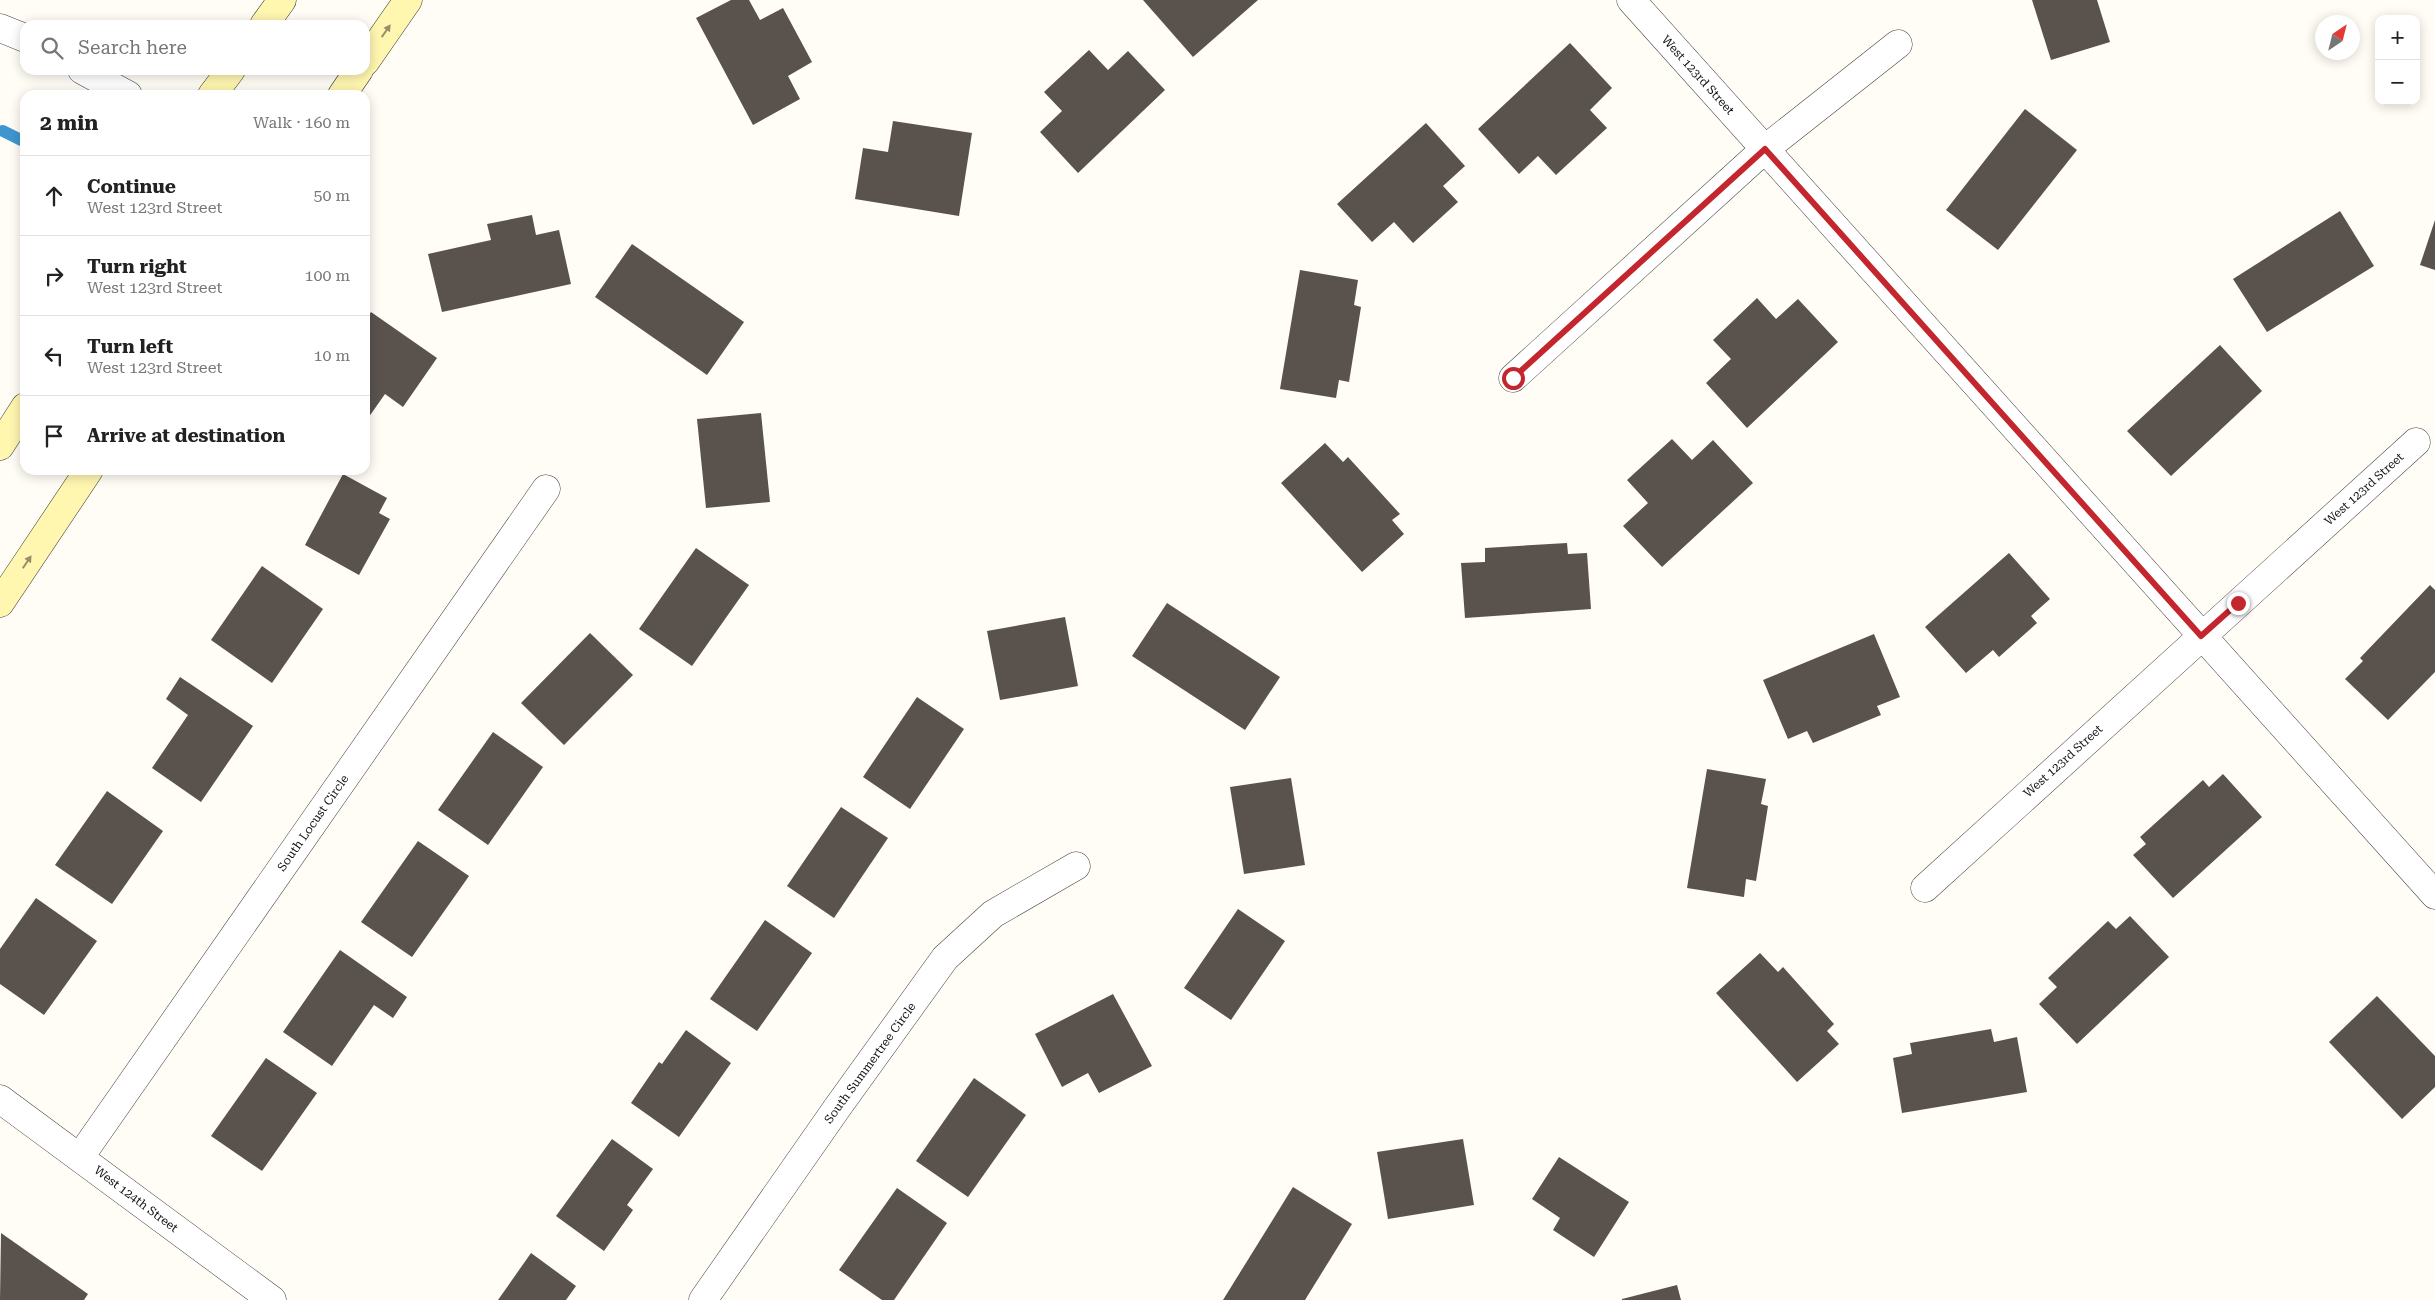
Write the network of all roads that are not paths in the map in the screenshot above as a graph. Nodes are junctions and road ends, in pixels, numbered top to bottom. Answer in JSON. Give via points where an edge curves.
{"nodes":[{"id":1,"x":282,"y":0,"type":"edge"},
{"id":2,"x":408,"y":0,"type":"edge"},
{"id":3,"x":1631,"y":0,"type":"edge"},
{"id":4,"x":268,"y":20,"type":"edge"},
{"id":5,"x":0,"y":28,"type":"edge"},
{"id":6,"x":20,"y":36,"type":"edge"},
{"id":7,"x":1898,"y":44,"type":"dead end"},
{"id":8,"x":370,"y":55,"type":"edge"},
{"id":9,"x":91,"y":75,"type":"edge"},
{"id":10,"x":227,"y":75,"type":"edge"},
{"id":11,"x":356,"y":75,"type":"edge"},
{"id":12,"x":119,"y":90,"type":"edge"},
{"id":13,"x":216,"y":90,"type":"edge"},
{"id":14,"x":346,"y":90,"type":"edge"},
{"id":15,"x":1765,"y":149,"type":"junction"},
{"id":16,"x":1513,"y":378,"type":"dead end"},
{"id":17,"x":20,"y":414,"type":"edge"},
{"id":18,"x":2416,"y":442,"type":"dead end"},
{"id":19,"x":0,"y":446,"type":"edge"},
{"id":20,"x":86,"y":475,"type":"edge"},
{"id":21,"x":546,"y":489,"type":"dead end"},
{"id":22,"x":0,"y":603,"type":"edge"},
{"id":23,"x":2201,"y":636,"type":"junction"},
{"id":24,"x":1076,"y":866,"type":"dead end"},
{"id":25,"x":1925,"y":888,"type":"dead end"},
{"id":26,"x":2435,"y":894,"type":"edge"},
{"id":27,"x":0,"y":1099,"type":"edge"},
{"id":28,"x":80,"y":1157,"type":"junction"},
{"id":29,"x":272,"y":1300,"type":"edge"},
{"id":30,"x":703,"y":1300,"type":"edge"}],
"edges":[{"from":1,"to":4,"type":"main road"},
{"from":8,"to":2,"type":"main road","one_way":true},
{"from":3,"to":15,"type":"street","name":"West 123rd Street"},
{"from":5,"to":6,"type":"street"},
{"from":7,"to":15,"type":"street"},
{"from":9,"to":12,"type":"street"},
{"from":10,"to":13,"type":"main road"},
{"from":11,"to":14,"type":"main road"},
{"from":15,"to":16,"type":"street"},
{"from":15,"to":23,"type":"street","name":"West 123rd Street"},
{"from":17,"to":19,"type":"main road"},
{"from":18,"to":23,"type":"street","name":"West 123rd Street"},
{"from":22,"to":20,"type":"main road","one_way":true},
{"from":21,"to":28,"type":"street","name":"South Locust Circle"},
{"from":23,"to":25,"type":"street","name":"West 123rd Street"},
{"from":23,"to":26,"type":"street","name":"West 123rd Street"},
{"from":24,"to":30,"type":"street","name":"South Summertree Circle","via":[[993,914],[945,958]]},
{"from":27,"to":28,"type":"street","name":"West 124th Street"},
{"from":28,"to":29,"type":"street","name":"West 124th Street"}]}
